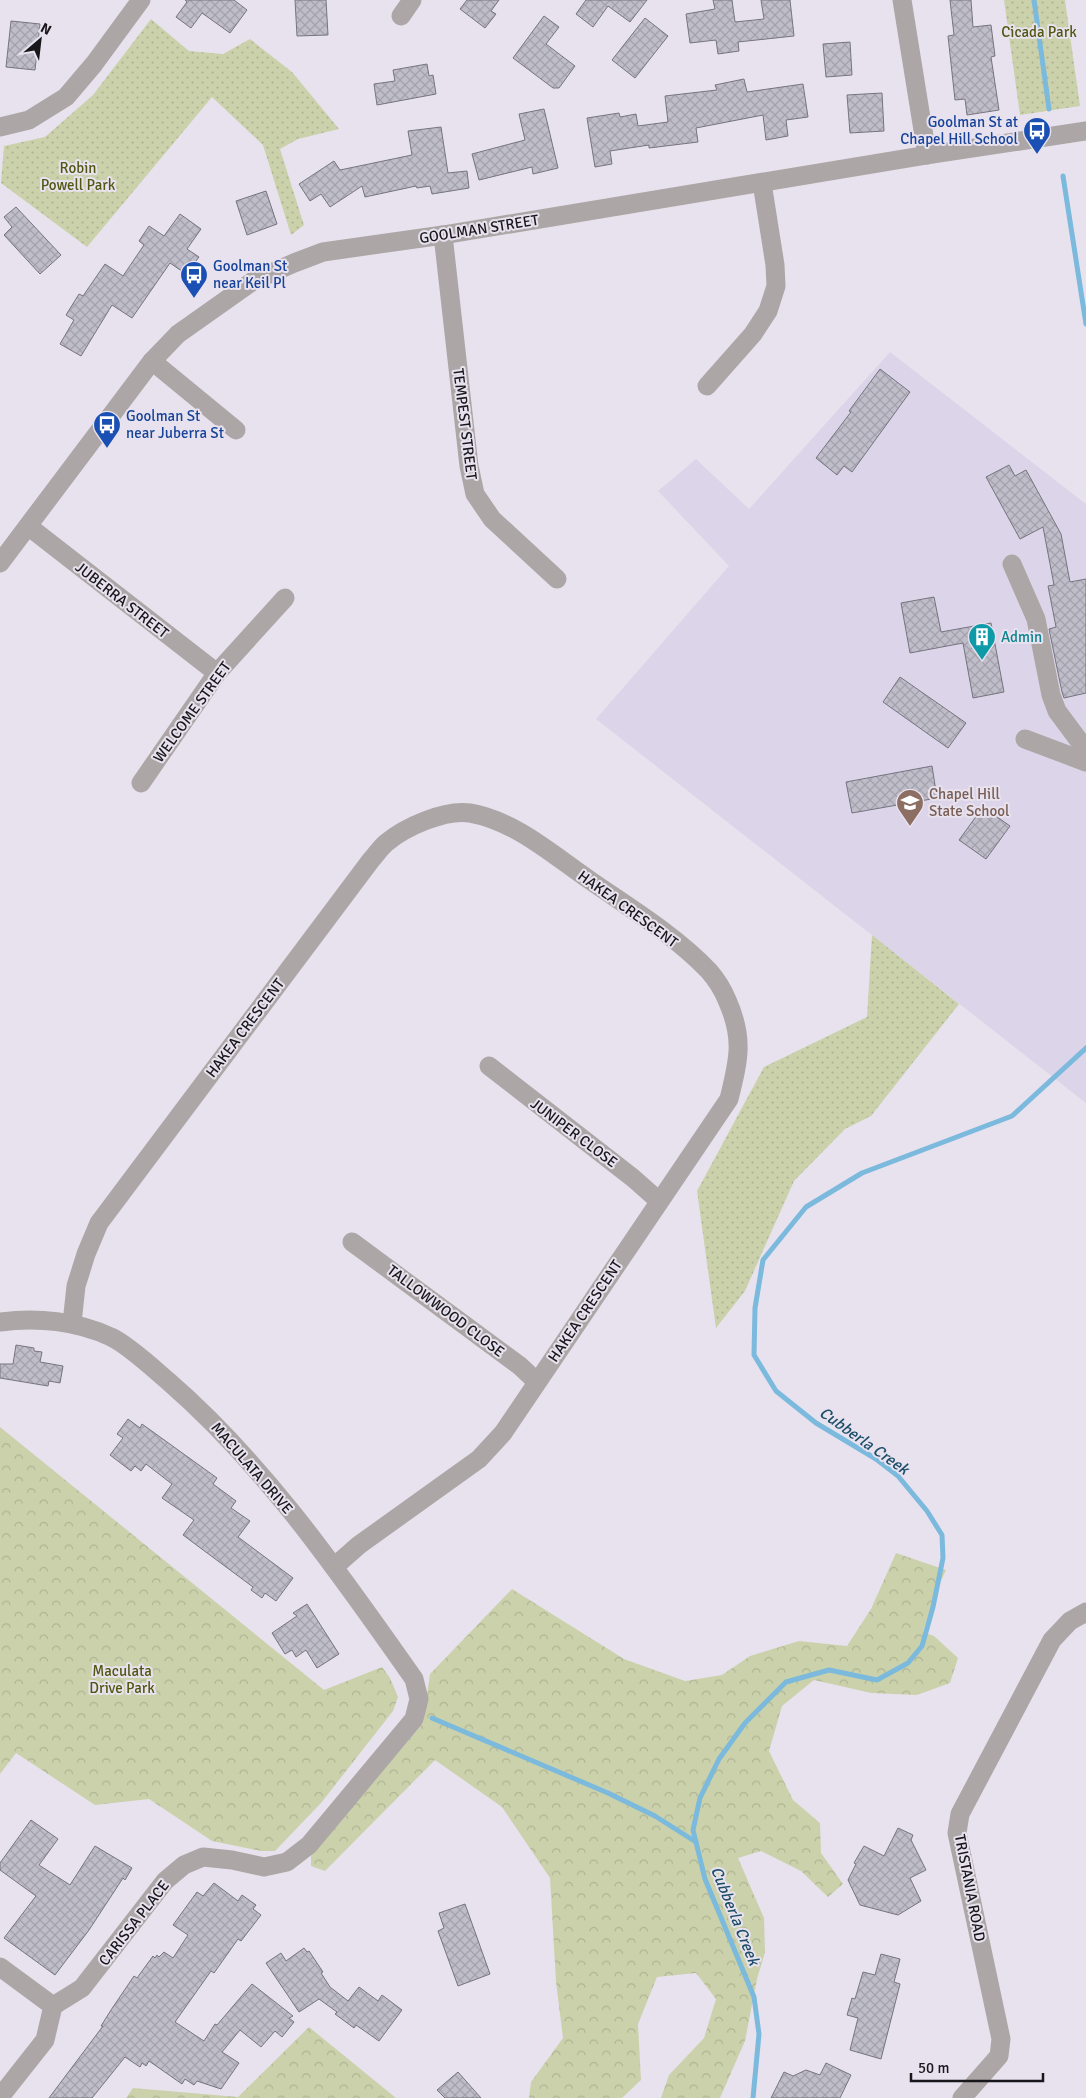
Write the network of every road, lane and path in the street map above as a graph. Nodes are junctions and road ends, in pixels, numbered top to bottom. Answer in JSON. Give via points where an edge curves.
{"nodes":[{"id":1,"x":141,"y":0,"type":"edge"},
{"id":2,"x":412,"y":0,"type":"edge"},
{"id":3,"x":902,"y":0,"type":"edge"},
{"id":4,"x":400,"y":16,"type":"dead end"},
{"id":5,"x":0,"y":127,"type":"edge"},
{"id":6,"x":1086,"y":131,"type":"edge"},
{"id":7,"x":927,"y":155,"type":"junction"},
{"id":8,"x":762,"y":183,"type":"junction"},
{"id":9,"x":443,"y":235,"type":"junction"},
{"id":10,"x":152,"y":361,"type":"junction"},
{"id":11,"x":707,"y":386,"type":"dead end"},
{"id":12,"x":236,"y":430,"type":"dead end"},
{"id":13,"x":28,"y":526,"type":"junction"},
{"id":14,"x":0,"y":563,"type":"edge"},
{"id":15,"x":1012,"y":564,"type":"dead end"},
{"id":16,"x":558,"y":579,"type":"dead end"},
{"id":17,"x":285,"y":598,"type":"dead end"},
{"id":18,"x":217,"y":673,"type":"junction"},
{"id":19,"x":1025,"y":739,"type":"dead end"},
{"id":20,"x":1086,"y":750,"type":"edge"},
{"id":21,"x":1086,"y":762,"type":"edge"},
{"id":22,"x":141,"y":783,"type":"dead end"},
{"id":23,"x":489,"y":1066,"type":"dead end"},
{"id":24,"x":659,"y":1201,"type":"junction"},
{"id":25,"x":352,"y":1242,"type":"dead end"},
{"id":26,"x":0,"y":1322,"type":"edge"},
{"id":27,"x":72,"y":1323,"type":"junction"},
{"id":28,"x":538,"y":1382,"type":"junction"},
{"id":29,"x":334,"y":1567,"type":"junction"},
{"id":30,"x":1086,"y":1612,"type":"edge"},
{"id":31,"x":414,"y":1719,"type":"joint"},
{"id":32,"x":0,"y":1967,"type":"edge"},
{"id":33,"x":53,"y":2006,"type":"junction"},
{"id":34,"x":0,"y":2097,"type":"edge"},
{"id":35,"x":962,"y":2098,"type":"edge"}],
"edges":[{"from":1,"to":5,"type":"street","via":[[66,97],[29,120]]},
{"from":2,"to":4,"type":"street"},
{"from":3,"to":7,"type":"street"},
{"from":6,"to":7,"type":"street","name":"GOOLMAN STREET"},
{"from":7,"to":8,"type":"street","name":"GOOLMAN STREET"},
{"from":8,"to":9,"type":"street","name":"GOOLMAN STREET"},
{"from":8,"to":11,"type":"street","via":[[776,286],[768,311],[753,334]]},
{"from":9,"to":10,"type":"street","name":"GOOLMAN STREET","via":[[323,252],[294,263],[253,281],[202,315]]},
{"from":9,"to":16,"type":"street","name":"TEMPEST STREET","via":[[475,494],[492,519]]},
{"from":10,"to":12,"type":"street"},
{"from":10,"to":13,"type":"street","name":"GOOLMAN STREET"},
{"from":13,"to":14,"type":"street","name":"GOOLMAN STREET"},
{"from":13,"to":18,"type":"street","name":"JUBERRA STREET"},
{"from":15,"to":20,"type":"street","via":[[1036,619],[1057,711]]},
{"from":17,"to":18,"type":"street","name":"WELCOME STREET"},
{"from":18,"to":22,"type":"street","name":"WELCOME STREET"},
{"from":19,"to":21,"type":"street"},
{"from":23,"to":24,"type":"street","name":"JUNIPER CLOSE"},
{"from":24,"to":27,"type":"street","name":"HAKEA CRESCENT","via":[[729,1099],[738,1063],[738,1033],[726,998],[710,972],[689,953],[525,836],[497,821],[468,813],[436,816],[386,843],[371,860],[99,1223],[76,1286]]},
{"from":24,"to":28,"type":"street","name":"HAKEA CRESCENT"},
{"from":25,"to":28,"type":"street","name":"TALLOWWOOD CLOSE"},
{"from":26,"to":27,"type":"street","name":"MACULATA DRIVE"},
{"from":27,"to":29,"type":"street","name":"MACULATA DRIVE","via":[[112,1337],[201,1410]]},
{"from":28,"to":29,"type":"street","name":"HAKEA CRESCENT","via":[[503,1433],[479,1458],[359,1545]]},
{"from":29,"to":31,"type":"street","name":"MACULATA DRIVE","via":[[414,1679],[419,1699]]},
{"from":30,"to":35,"type":"street","name":"TRISTANIA ROAD","via":[[1070,1621],[1052,1640],[960,1814],[957,1833],[1001,2039],[999,2056]]},
{"from":31,"to":33,"type":"street","name":"CARISSA PLACE","via":[[309,1845],[288,1862],[264,1867],[203,1857],[184,1865],[165,1881],[82,1988]]},
{"from":32,"to":33,"type":"street"},
{"from":33,"to":34,"type":"street","via":[[45,2040]]}]}
